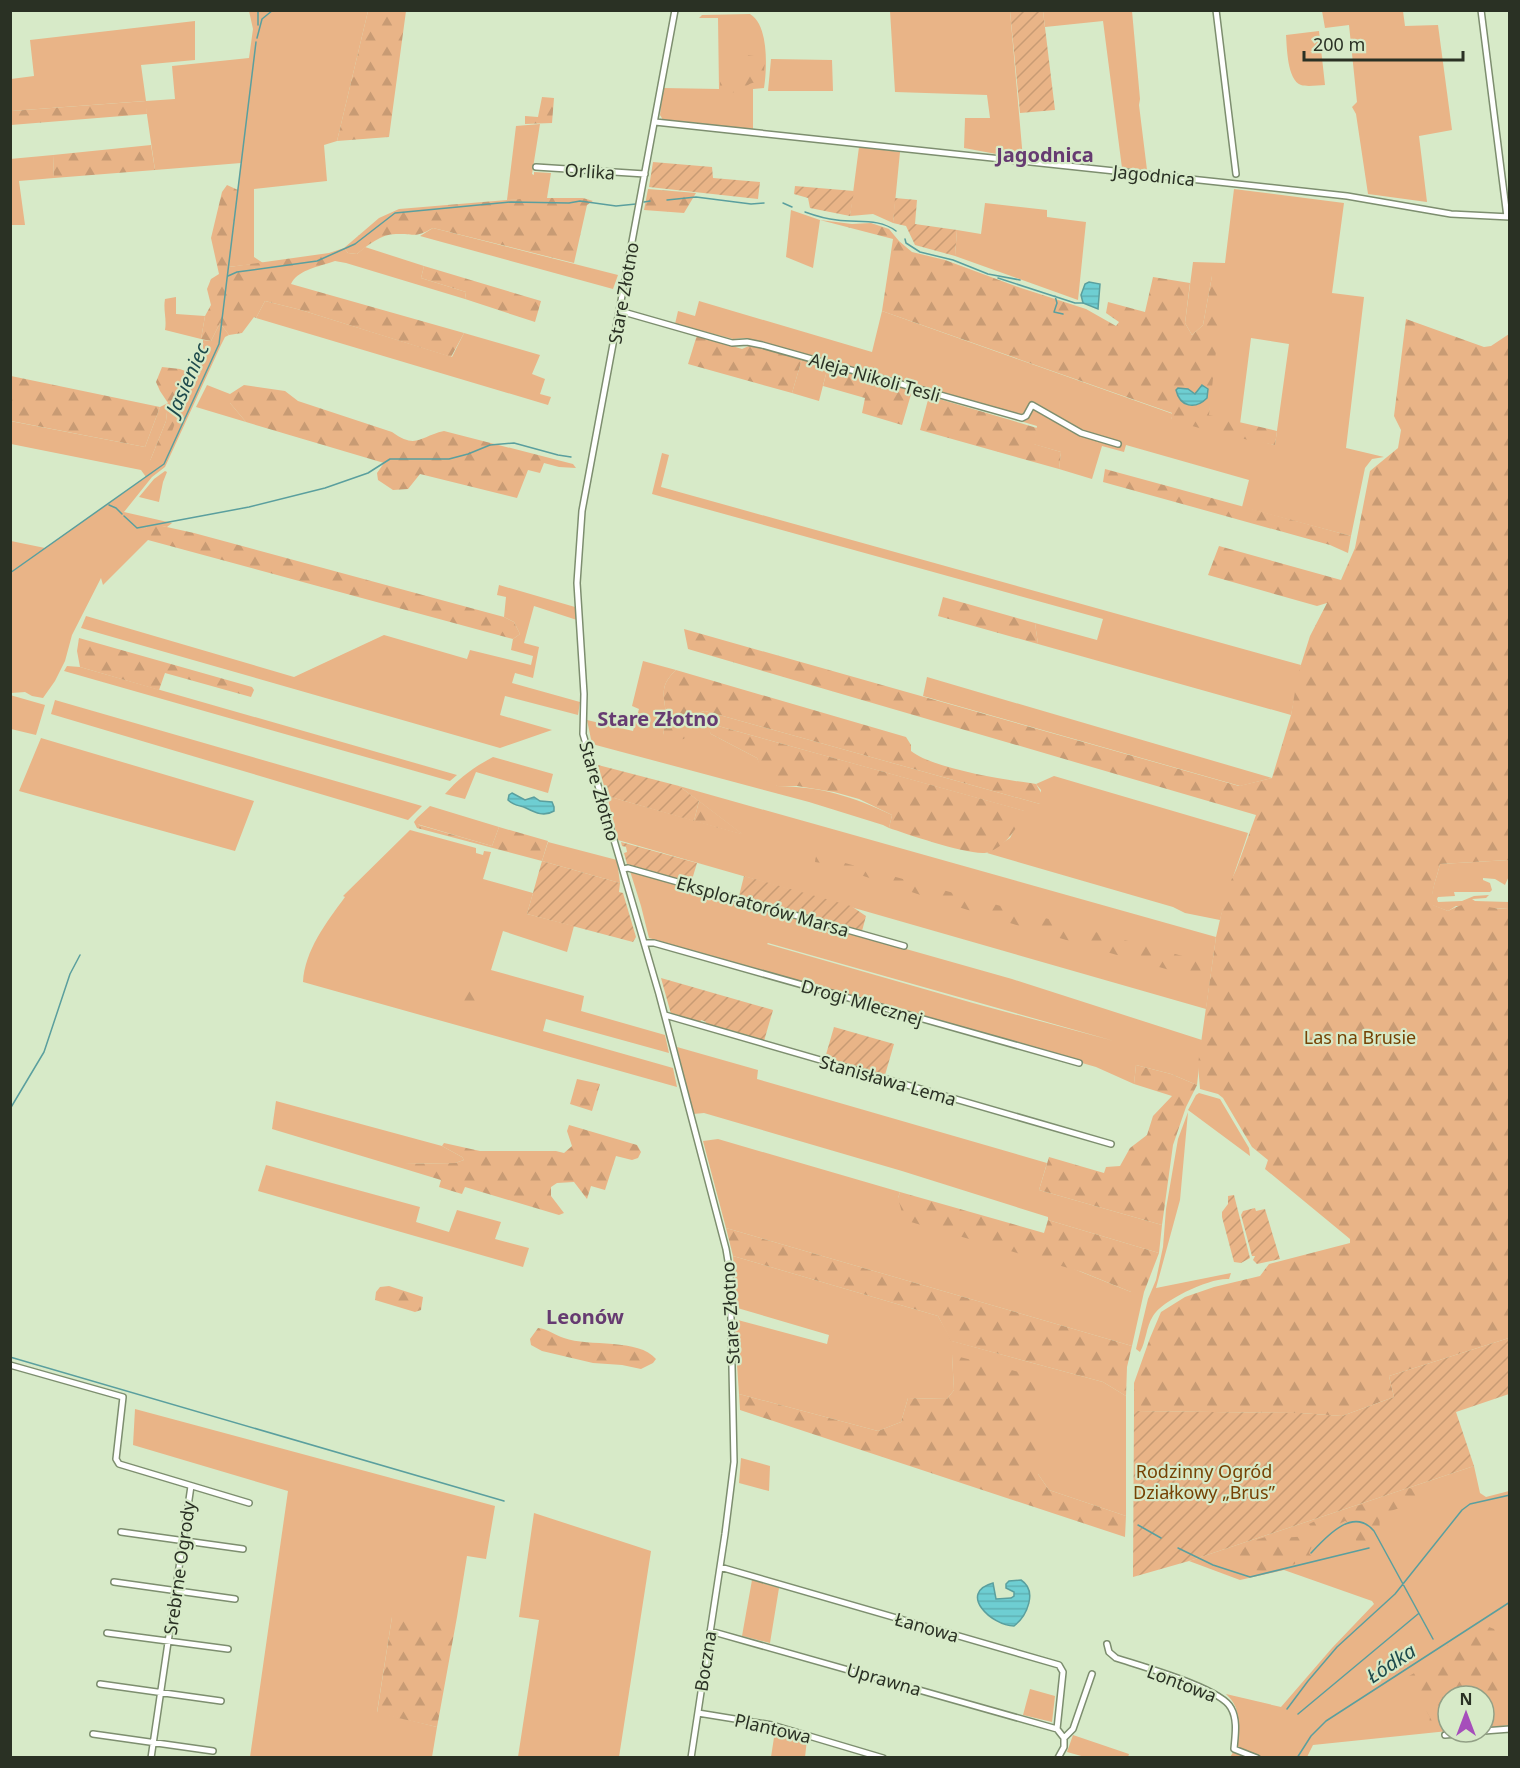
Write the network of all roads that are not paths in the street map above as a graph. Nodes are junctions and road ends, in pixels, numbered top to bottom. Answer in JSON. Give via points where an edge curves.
{"nodes":[{"id":1,"x":675,"y":10,"type":"edge"},
{"id":2,"x":1216,"y":10,"type":"edge"},
{"id":3,"x":1481,"y":10,"type":"edge"},
{"id":4,"x":655,"y":122,"type":"junction"},
{"id":5,"x":536,"y":167,"type":"dead end"},
{"id":6,"x":645,"y":174,"type":"junction"},
{"id":7,"x":1236,"y":174,"type":"dead end"},
{"id":8,"x":1508,"y":217,"type":"edge"},
{"id":9,"x":620,"y":311,"type":"junction"},
{"id":10,"x":1118,"y":444,"type":"dead end"},
{"id":11,"x":623,"y":869,"type":"junction"},
{"id":12,"x":645,"y":943,"type":"junction"},
{"id":13,"x":904,"y":946,"type":"dead end"},
{"id":14,"x":665,"y":1015,"type":"junction"},
{"id":15,"x":1079,"y":1064,"type":"dead end"},
{"id":16,"x":1111,"y":1144,"type":"dead end"},
{"id":17,"x":10,"y":1365,"type":"edge"},
{"id":18,"x":191,"y":1486,"type":"junction"},
{"id":19,"x":249,"y":1503,"type":"dead end"},
{"id":20,"x":121,"y":1532,"type":"dead end"},
{"id":21,"x":183,"y":1540,"type":"junction"},
{"id":22,"x":243,"y":1549,"type":"dead end"},
{"id":23,"x":721,"y":1565,"type":"junction"},
{"id":24,"x":114,"y":1582,"type":"dead end"},
{"id":25,"x":175,"y":1591,"type":"junction"},
{"id":26,"x":235,"y":1599,"type":"dead end"},
{"id":27,"x":710,"y":1630,"type":"junction"},
{"id":28,"x":107,"y":1632,"type":"dead end"},
{"id":29,"x":168,"y":1641,"type":"junction"},
{"id":30,"x":1107,"y":1644,"type":"dead end"},
{"id":31,"x":228,"y":1649,"type":"dead end"},
{"id":32,"x":1092,"y":1674,"type":"dead end"},
{"id":33,"x":100,"y":1684,"type":"dead end"},
{"id":34,"x":160,"y":1692,"type":"junction"},
{"id":35,"x":221,"y":1701,"type":"dead end"},
{"id":36,"x":698,"y":1713,"type":"junction"},
{"id":37,"x":1057,"y":1729,"type":"junction"},
{"id":38,"x":93,"y":1734,"type":"dead end"},
{"id":39,"x":1064,"y":1738,"type":"junction"},
{"id":40,"x":153,"y":1742,"type":"junction"},
{"id":41,"x":213,"y":1751,"type":"dead end"},
{"id":42,"x":869,"y":1756,"type":"edge"},
{"id":43,"x":151,"y":1758,"type":"edge"},
{"id":44,"x":691,"y":1758,"type":"edge"},
{"id":45,"x":883,"y":1758,"type":"edge"},
{"id":46,"x":1058,"y":1758,"type":"edge"},
{"id":47,"x":1257,"y":1758,"type":"edge"}],
"edges":[{"from":1,"to":4,"type":"street","name":"Stare Złotno"},
{"from":2,"to":7,"type":"street"},
{"from":3,"to":8,"type":"street"},
{"from":4,"to":6,"type":"street","name":"Stare Złotno"},
{"from":4,"to":8,"type":"street","name":"Jagodnica","via":[[1237,184],[1451,214]]},
{"from":5,"to":6,"type":"street","name":"Orlika"},
{"from":6,"to":9,"type":"street","name":"Stare Złotno"},
{"from":9,"to":10,"type":"street","name":"Aleja Nikoli Tesli","via":[[732,343],[762,345],[1022,418],[1032,405],[1081,432]]},
{"from":9,"to":11,"type":"street","name":"Stare Złotno","via":[[582,511],[577,583],[583,734]]},
{"from":11,"to":12,"type":"street","name":"Stare Złotno"},
{"from":11,"to":13,"type":"street","name":"Eksploratorów Marsa"},
{"from":12,"to":14,"type":"street","name":"Stare Złotno"},
{"from":12,"to":15,"type":"street","name":"Drogi Mlecznej"},
{"from":14,"to":16,"type":"street","name":"Stanisława Lema"},
{"from":14,"to":23,"type":"street","name":"Stare Złotno","via":[[730,1274],[734,1462]]},
{"from":17,"to":18,"type":"street","name":"Srebrne Ogrody","via":[[123,1397],[117,1463]]},
{"from":18,"to":19,"type":"street"},
{"from":18,"to":21,"type":"street","name":"Srebrne Ogrody"},
{"from":20,"to":21,"type":"street"},
{"from":21,"to":22,"type":"street"},
{"from":21,"to":25,"type":"street","name":"Srebrne Ogrody"},
{"from":23,"to":27,"type":"street","name":"Boczna"},
{"from":23,"to":37,"type":"street","name":"Łanowa","via":[[1059,1665],[1063,1672]]},
{"from":24,"to":25,"type":"street"},
{"from":25,"to":26,"type":"street"},
{"from":25,"to":29,"type":"street","name":"Srebrne Ogrody"},
{"from":27,"to":36,"type":"street","name":"Boczna"},
{"from":27,"to":37,"type":"street","name":"Uprawna"},
{"from":28,"to":29,"type":"street"},
{"from":29,"to":31,"type":"street"},
{"from":29,"to":34,"type":"street","name":"Srebrne Ogrody"},
{"from":30,"to":47,"type":"street","name":"Lontowa","via":[[1116,1658],[1205,1689],[1225,1700],[1235,1719],[1234,1749]]},
{"from":32,"to":39,"type":"street","via":[[1073,1729]]},
{"from":33,"to":34,"type":"street"},
{"from":34,"to":35,"type":"street"},
{"from":34,"to":40,"type":"street","name":"Srebrne Ogrody"},
{"from":36,"to":42,"type":"street","name":"Plantowa","via":[[772,1725]]},
{"from":36,"to":44,"type":"street","name":"Boczna"},
{"from":37,"to":39,"type":"street"},
{"from":38,"to":40,"type":"street"},
{"from":39,"to":46,"type":"street"},
{"from":40,"to":41,"type":"street"},
{"from":40,"to":43,"type":"street","name":"Srebrne Ogrody"},
{"from":42,"to":45,"type":"street","name":"Plantowa"}]}
